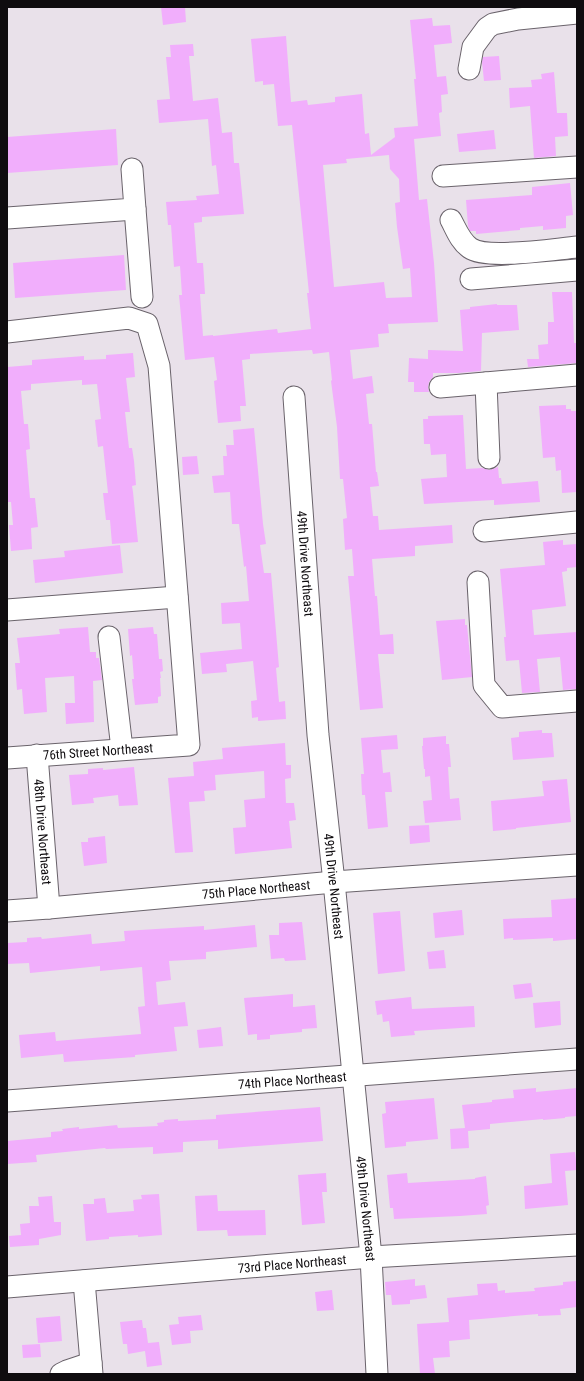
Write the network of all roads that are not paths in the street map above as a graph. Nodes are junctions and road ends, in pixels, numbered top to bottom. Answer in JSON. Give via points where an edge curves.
{"nodes":[{"id":1,"x":577,"y":13,"type":"edge"},
{"id":2,"x":469,"y":69,"type":"dead end"},
{"id":3,"x":577,"y":167,"type":"edge"},
{"id":4,"x":132,"y":169,"type":"dead end"},
{"id":5,"x":443,"y":176,"type":"dead end"},
{"id":6,"x":135,"y":209,"type":"junction"},
{"id":7,"x":7,"y":218,"type":"edge"},
{"id":8,"x":451,"y":220,"type":"dead end"},
{"id":9,"x":577,"y":247,"type":"edge"},
{"id":10,"x":577,"y":270,"type":"edge"},
{"id":11,"x":471,"y":279,"type":"dead end"},
{"id":12,"x":142,"y":297,"type":"dead end"},
{"id":13,"x":7,"y":332,"type":"edge"},
{"id":14,"x":577,"y":375,"type":"edge"},
{"id":15,"x":486,"y":383,"type":"junction"},
{"id":16,"x":440,"y":387,"type":"dead end"},
{"id":17,"x":294,"y":397,"type":"dead end"},
{"id":18,"x":489,"y":458,"type":"dead end"},
{"id":19,"x":577,"y":522,"type":"edge"},
{"id":20,"x":484,"y":531,"type":"dead end"},
{"id":21,"x":478,"y":582,"type":"dead end"},
{"id":22,"x":177,"y":597,"type":"junction"},
{"id":23,"x":7,"y":610,"type":"edge"},
{"id":24,"x":109,"y":637,"type":"dead end"},
{"id":25,"x":577,"y":701,"type":"edge"},
{"id":26,"x":122,"y":749,"type":"junction"},
{"id":27,"x":37,"y":756,"type":"junction"},
{"id":28,"x":7,"y":758,"type":"edge"},
{"id":29,"x":577,"y":865,"type":"edge"},
{"id":30,"x":334,"y":882,"type":"junction"},
{"id":31,"x":49,"y":908,"type":"junction"},
{"id":32,"x":7,"y":911,"type":"edge"},
{"id":33,"x":577,"y":1059,"type":"edge"},
{"id":34,"x":353,"y":1075,"type":"junction"},
{"id":35,"x":7,"y":1100,"type":"edge"},
{"id":36,"x":577,"y":1245,"type":"edge"},
{"id":37,"x":371,"y":1258,"type":"junction"},
{"id":38,"x":84,"y":1281,"type":"junction"},
{"id":39,"x":7,"y":1287,"type":"edge"},
{"id":40,"x":92,"y":1368,"type":"edge"},
{"id":41,"x":61,"y":1374,"type":"edge"},
{"id":42,"x":377,"y":1374,"type":"edge"}],
"edges":[{"from":1,"to":2,"type":"street","via":[[493,24],[473,47]]},
{"from":3,"to":5,"type":"street"},
{"from":4,"to":6,"type":"street"},
{"from":6,"to":7,"type":"street"},
{"from":6,"to":12,"type":"street"},
{"from":8,"to":9,"type":"street","via":[[461,239],[469,248],[479,252],[499,254]]},
{"from":10,"to":11,"type":"street"},
{"from":13,"to":22,"type":"street","via":[[129,318],[147,324],[159,366]]},
{"from":14,"to":15,"type":"street"},
{"from":15,"to":16,"type":"street"},
{"from":15,"to":18,"type":"street"},
{"from":17,"to":30,"type":"street","name":"49th Drive Northeast","via":[[318,735]]},
{"from":19,"to":20,"type":"street"},
{"from":21,"to":25,"type":"street","via":[[484,685],[502,708]]},
{"from":22,"to":23,"type":"street"},
{"from":22,"to":26,"type":"street","name":"76th Street Northeast","via":[[189,745]]},
{"from":24,"to":26,"type":"street"},
{"from":26,"to":27,"type":"street","name":"76th Street Northeast"},
{"from":27,"to":28,"type":"street","name":"76th Street Northeast"},
{"from":27,"to":31,"type":"street","name":"48th Drive Northeast"},
{"from":29,"to":30,"type":"street","name":"75th Place Northeast"},
{"from":30,"to":31,"type":"street","name":"75th Place Northeast"},
{"from":30,"to":34,"type":"street","name":"49th Drive Northeast"},
{"from":31,"to":32,"type":"street","name":"75th Place Northeast"},
{"from":33,"to":34,"type":"street","name":"74th Place Northeast"},
{"from":34,"to":35,"type":"street","name":"74th Place Northeast"},
{"from":34,"to":37,"type":"street","name":"49th Drive Northeast"},
{"from":36,"to":37,"type":"street","name":"73rd Place Northeast"},
{"from":37,"to":38,"type":"street","name":"73rd Place Northeast"},
{"from":37,"to":42,"type":"street","name":"49th Drive Northeast"},
{"from":38,"to":39,"type":"street","name":"73rd Place Northeast"},
{"from":38,"to":40,"type":"street"},
{"from":40,"to":41,"type":"street"}]}
